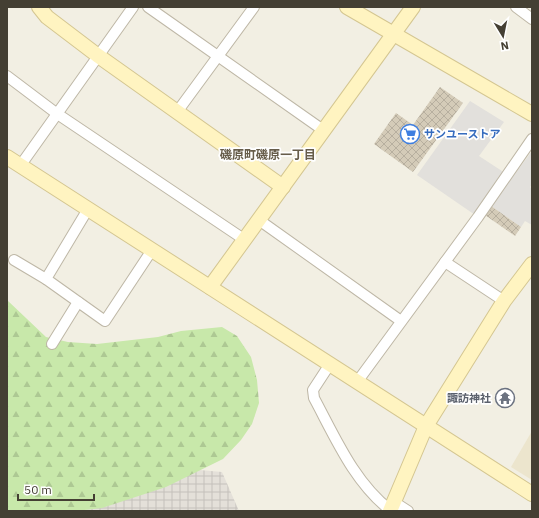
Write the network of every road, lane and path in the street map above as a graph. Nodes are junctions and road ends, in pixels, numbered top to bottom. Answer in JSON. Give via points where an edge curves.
{"nodes":[{"id":1,"x":39,"y":7,"type":"edge"},
{"id":2,"x":133,"y":7,"type":"edge"},
{"id":3,"x":148,"y":7,"type":"edge"},
{"id":4,"x":254,"y":7,"type":"edge"},
{"id":5,"x":346,"y":7,"type":"edge"},
{"id":6,"x":413,"y":7,"type":"edge"},
{"id":7,"x":516,"y":7,"type":"edge"},
{"id":8,"x":532,"y":19,"type":"edge"},
{"id":9,"x":395,"y":34,"type":"junction"},
{"id":10,"x":97,"y":55,"type":"junction"},
{"id":11,"x":217,"y":57,"type":"junction"},
{"id":12,"x":7,"y":76,"type":"edge"},
{"id":13,"x":177,"y":112,"type":"junction"},
{"id":14,"x":56,"y":113,"type":"junction"},
{"id":15,"x":532,"y":114,"type":"edge"},
{"id":16,"x":323,"y":130,"type":"junction"},
{"id":17,"x":532,"y":139,"type":"edge"},
{"id":18,"x":7,"y":157,"type":"edge"},
{"id":19,"x":20,"y":166,"type":"junction"},
{"id":20,"x":283,"y":187,"type":"junction"},
{"id":21,"x":88,"y":209,"type":"junction"},
{"id":22,"x":259,"y":220,"type":"junction"},
{"id":23,"x":245,"y":240,"type":"junction"},
{"id":24,"x":152,"y":250,"type":"junction"},
{"id":25,"x":14,"y":260,"type":"dead end"},
{"id":26,"x":445,"y":262,"type":"junction"},
{"id":27,"x":532,"y":264,"type":"edge"},
{"id":28,"x":46,"y":279,"type":"junction"},
{"id":29,"x":210,"y":287,"type":"junction"},
{"id":30,"x":504,"y":301,"type":"junction"},
{"id":31,"x":78,"y":302,"type":"junction"},
{"id":32,"x":401,"y":321,"type":"junction"},
{"id":33,"x":52,"y":344,"type":"dead end"},
{"id":34,"x":330,"y":364,"type":"junction"},
{"id":35,"x":356,"y":382,"type":"junction"},
{"id":36,"x":426,"y":426,"type":"junction"},
{"id":37,"x":532,"y":494,"type":"edge"},
{"id":38,"x":391,"y":508,"type":"edge"},
{"id":39,"x":408,"y":511,"type":"edge"}],
"edges":[{"from":1,"to":10,"type":"street","via":[[47,18]]},
{"from":2,"to":10,"type":"street"},
{"from":3,"to":11,"type":"street"},
{"from":4,"to":11,"type":"street"},
{"from":5,"to":9,"type":"street"},
{"from":6,"to":9,"type":"street"},
{"from":7,"to":8,"type":"street"},
{"from":9,"to":15,"type":"street"},
{"from":9,"to":16,"type":"street"},
{"from":10,"to":13,"type":"street"},
{"from":10,"to":14,"type":"street"},
{"from":11,"to":13,"type":"street"},
{"from":11,"to":16,"type":"street"},
{"from":12,"to":14,"type":"street"},
{"from":13,"to":20,"type":"street"},
{"from":14,"to":19,"type":"street"},
{"from":14,"to":23,"type":"street"},
{"from":16,"to":20,"type":"street"},
{"from":17,"to":26,"type":"street"},
{"from":18,"to":19,"type":"street"},
{"from":19,"to":21,"type":"street"},
{"from":20,"to":22,"type":"street"},
{"from":21,"to":24,"type":"street"},
{"from":21,"to":28,"type":"street"},
{"from":22,"to":23,"type":"street"},
{"from":22,"to":32,"type":"street"},
{"from":23,"to":29,"type":"street"},
{"from":24,"to":29,"type":"street"},
{"from":24,"to":31,"type":"street","via":[[105,322]]},
{"from":25,"to":28,"type":"street"},
{"from":26,"to":30,"type":"street"},
{"from":26,"to":32,"type":"street"},
{"from":27,"to":30,"type":"street"},
{"from":28,"to":31,"type":"street"},
{"from":29,"to":34,"type":"street"},
{"from":30,"to":36,"type":"street"},
{"from":31,"to":33,"type":"street"},
{"from":32,"to":35,"type":"street"},
{"from":34,"to":35,"type":"street"},
{"from":34,"to":38,"type":"street","via":[[313,390],[314,398],[350,466],[380,502]]},
{"from":35,"to":36,"type":"street"},
{"from":36,"to":37,"type":"street"},
{"from":36,"to":38,"type":"street"},
{"from":38,"to":39,"type":"street"}]}
